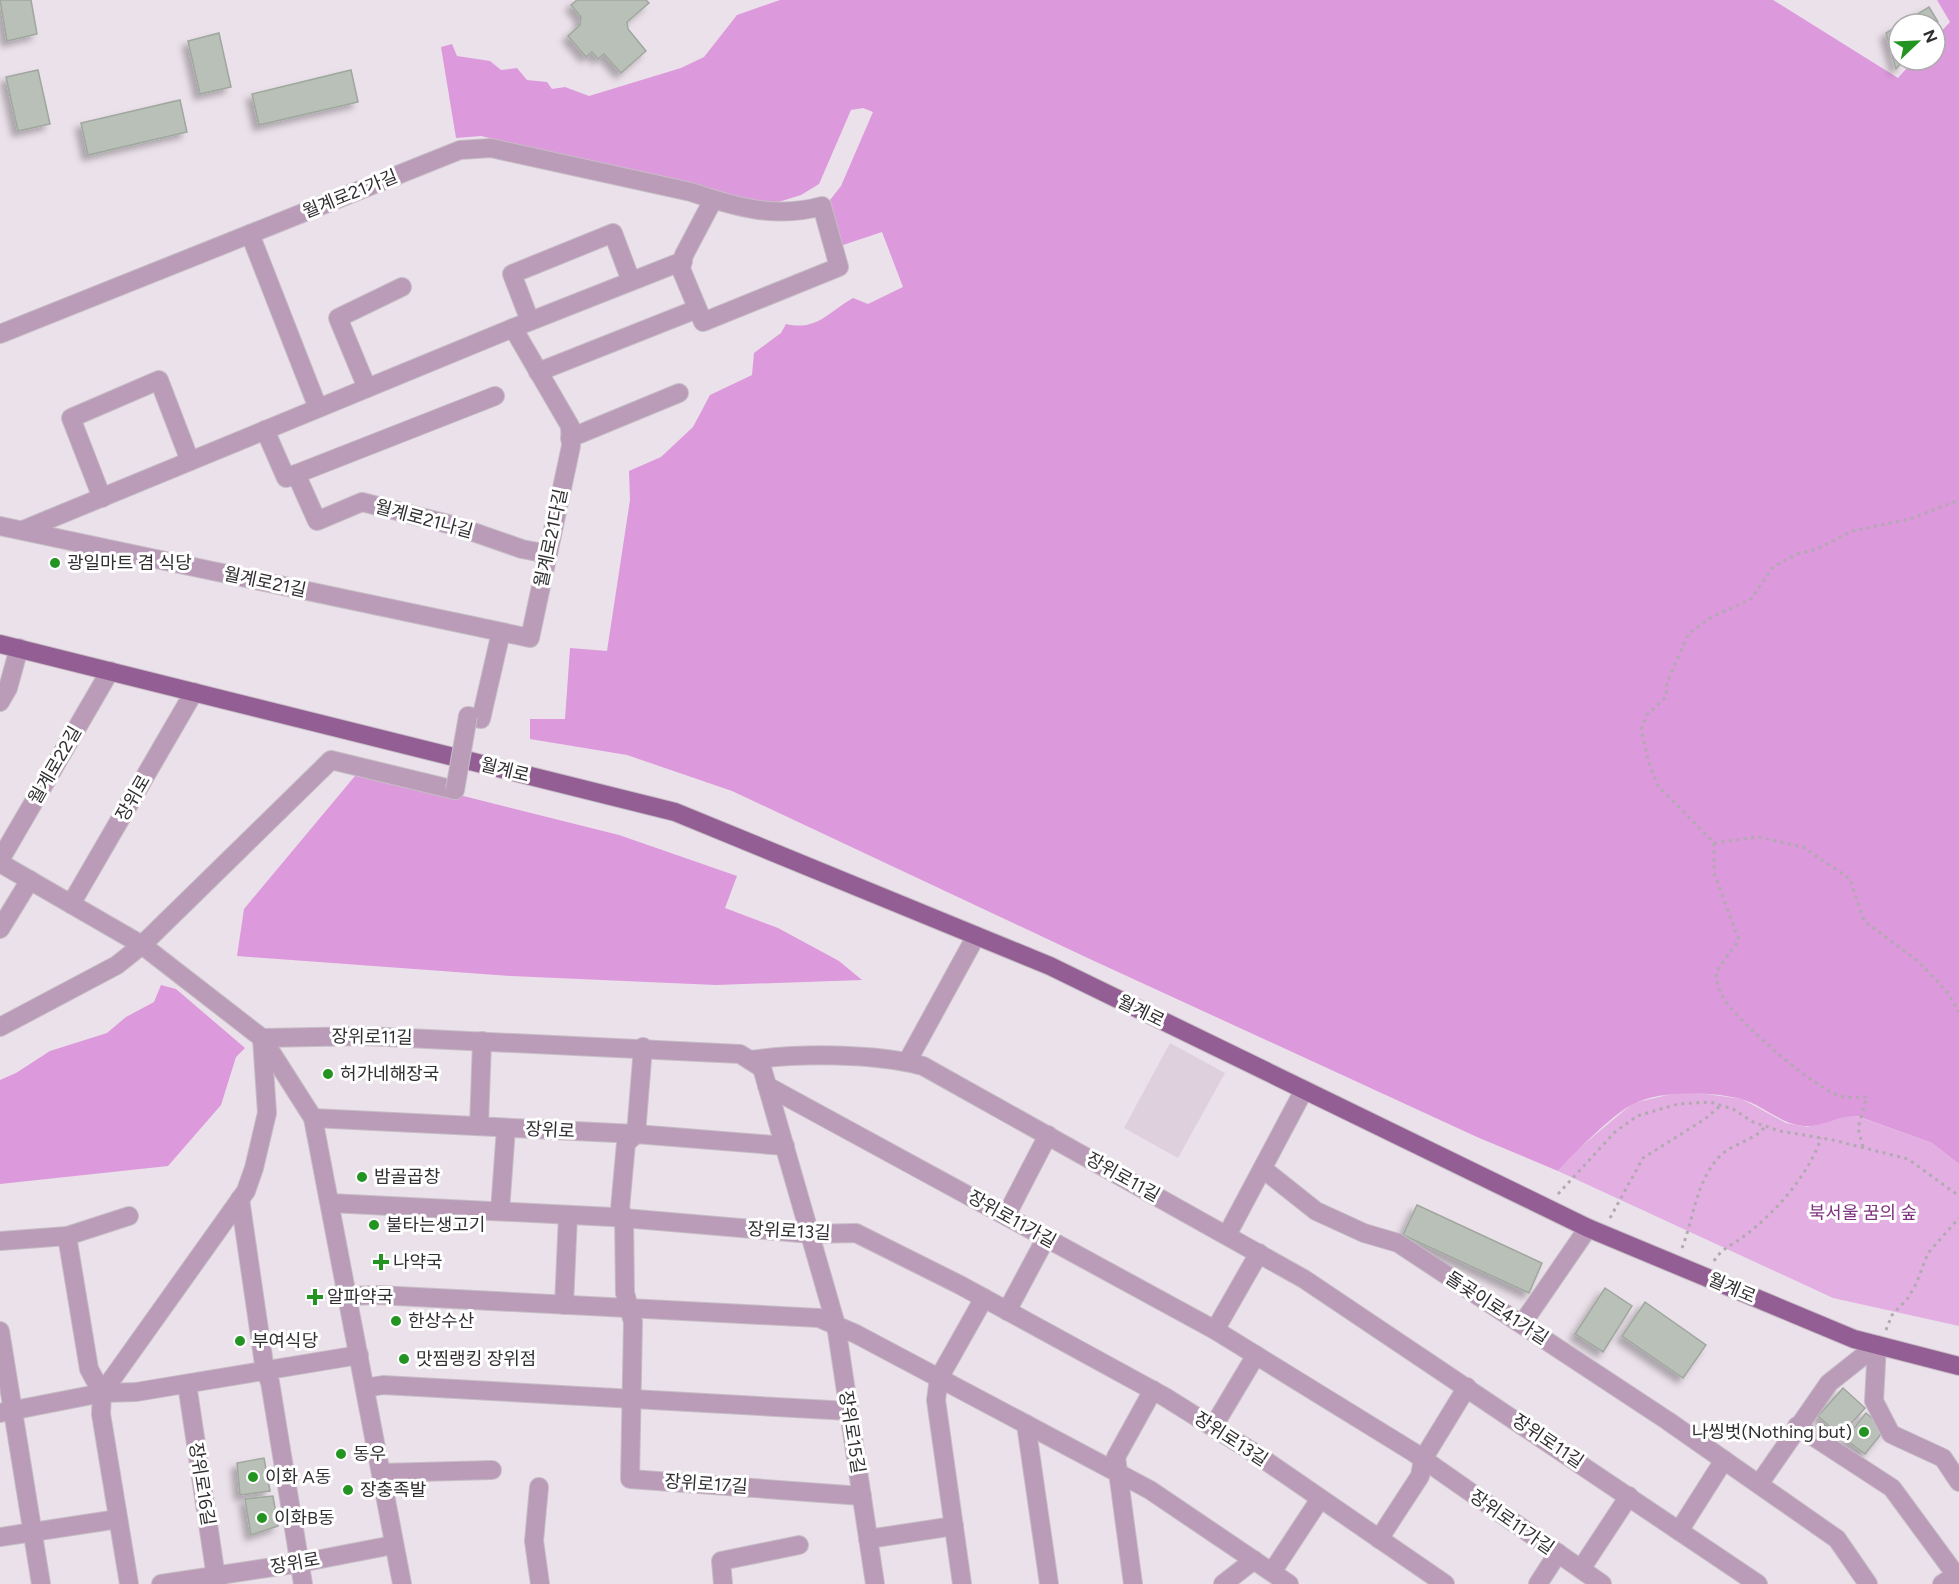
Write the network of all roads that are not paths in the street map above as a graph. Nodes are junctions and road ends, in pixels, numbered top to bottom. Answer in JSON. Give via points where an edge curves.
{"nodes":[{"id":1,"x":713,"y":200,"type":"junction"},
{"id":2,"x":250,"y":234,"type":"junction"},
{"id":3,"x":683,"y":261,"type":"junction"},
{"id":4,"x":631,"y":281,"type":"junction"},
{"id":5,"x":402,"y":287,"type":"dead end"},
{"id":6,"x":698,"y":309,"type":"junction"},
{"id":7,"x":530,"y":321,"type":"junction"},
{"id":8,"x":513,"y":328,"type":"junction"},
{"id":9,"x":0,"y":334,"type":"edge"},
{"id":10,"x":538,"y":372,"type":"junction"},
{"id":11,"x":367,"y":388,"type":"junction"},
{"id":12,"x":679,"y":393,"type":"dead end"},
{"id":13,"x":495,"y":396,"type":"dead end"},
{"id":14,"x":318,"y":408,"type":"junction"},
{"id":15,"x":265,"y":430,"type":"junction"},
{"id":16,"x":570,"y":438,"type":"junction"},
{"id":17,"x":190,"y":461,"type":"junction"},
{"id":18,"x":296,"y":474,"type":"junction"},
{"id":19,"x":102,"y":498,"type":"junction"},
{"id":20,"x":0,"y":525,"type":"edge"},
{"id":21,"x":22,"y":530,"type":"junction"},
{"id":22,"x":548,"y":554,"type":"junction"},
{"id":23,"x":501,"y":632,"type":"junction"},
{"id":24,"x":530,"y":638,"type":"joint"},
{"id":25,"x":0,"y":644,"type":"edge"},
{"id":26,"x":19,"y":648,"type":"junction"},
{"id":27,"x":111,"y":671,"type":"junction"},
{"id":28,"x":194,"y":692,"type":"junction"},
{"id":29,"x":0,"y":702,"type":"edge"},
{"id":30,"x":0,"y":861,"type":"edge"},
{"id":31,"x":30,"y":880,"type":"junction"},
{"id":32,"x":71,"y":904,"type":"junction"},
{"id":33,"x":0,"y":929,"type":"edge"},
{"id":34,"x":976,"y":936,"type":"junction"},
{"id":35,"x":142,"y":945,"type":"junction"},
{"id":36,"x":0,"y":1027,"type":"edge"},
{"id":37,"x":262,"y":1038,"type":"junction"},
{"id":38,"x":482,"y":1041,"type":"junction"},
{"id":39,"x":644,"y":1047,"type":"junction"},
{"id":40,"x":750,"y":1060,"type":"junction"},
{"id":41,"x":907,"y":1062,"type":"junction"},
{"id":42,"x":767,"y":1086,"type":"junction"},
{"id":43,"x":1304,"y":1090,"type":"junction"},
{"id":44,"x":314,"y":1118,"type":"junction"},
{"id":45,"x":479,"y":1126,"type":"junction"},
{"id":46,"x":506,"y":1128,"type":"junction"},
{"id":47,"x":636,"y":1134,"type":"junction"},
{"id":48,"x":1048,"y":1135,"type":"junction"},
{"id":49,"x":786,"y":1146,"type":"junction"},
{"id":50,"x":1263,"y":1169,"type":"junction"},
{"id":51,"x":240,"y":1199,"type":"junction"},
{"id":52,"x":330,"y":1203,"type":"junction"},
{"id":53,"x":500,"y":1211,"type":"junction"},
{"id":54,"x":568,"y":1215,"type":"junction"},
{"id":55,"x":129,"y":1216,"type":"dead end"},
{"id":56,"x":1006,"y":1216,"type":"junction"},
{"id":57,"x":624,"y":1218,"type":"junction"},
{"id":58,"x":1595,"y":1230,"type":"junction"},
{"id":59,"x":811,"y":1234,"type":"junction"},
{"id":60,"x":1227,"y":1235,"type":"junction"},
{"id":61,"x":68,"y":1236,"type":"junction"},
{"id":62,"x":1046,"y":1238,"type":"junction"},
{"id":63,"x":0,"y":1241,"type":"edge"},
{"id":64,"x":1259,"y":1253,"type":"junction"},
{"id":65,"x":349,"y":1296,"type":"junction"},
{"id":66,"x":984,"y":1298,"type":"junction"},
{"id":67,"x":564,"y":1305,"type":"junction"},
{"id":68,"x":630,"y":1308,"type":"junction"},
{"id":69,"x":1007,"y":1311,"type":"junction"},
{"id":70,"x":1522,"y":1324,"type":"junction"},
{"id":71,"x":836,"y":1325,"type":"junction"},
{"id":72,"x":1215,"y":1330,"type":"junction"},
{"id":73,"x":0,"y":1331,"type":"edge"},
{"id":74,"x":1880,"y":1346,"type":"junction"},
{"id":75,"x":359,"y":1355,"type":"junction"},
{"id":76,"x":1256,"y":1355,"type":"junction"},
{"id":77,"x":1959,"y":1366,"type":"edge"},
{"id":78,"x":265,"y":1371,"type":"junction"},
{"id":79,"x":939,"y":1378,"type":"junction"},
{"id":80,"x":187,"y":1384,"type":"junction"},
{"id":81,"x":1467,"y":1387,"type":"junction"},
{"id":82,"x":365,"y":1388,"type":"junction"},
{"id":83,"x":1153,"y":1390,"type":"junction"},
{"id":84,"x":102,"y":1393,"type":"junction"},
{"id":85,"x":631,"y":1398,"type":"junction"},
{"id":86,"x":849,"y":1411,"type":"junction"},
{"id":87,"x":7,"y":1412,"type":"edge"},
{"id":88,"x":1026,"y":1424,"type":"junction"},
{"id":89,"x":1797,"y":1426,"type":"junction"},
{"id":90,"x":1213,"y":1427,"type":"junction"},
{"id":91,"x":1423,"y":1459,"type":"junction"},
{"id":92,"x":1724,"y":1460,"type":"junction"},
{"id":93,"x":492,"y":1470,"type":"dead end"},
{"id":94,"x":1116,"y":1472,"type":"junction"},
{"id":95,"x":381,"y":1473,"type":"junction"},
{"id":96,"x":1959,"y":1482,"type":"edge"},
{"id":97,"x":1759,"y":1484,"type":"junction"},
{"id":98,"x":539,"y":1487,"type":"dead end"},
{"id":99,"x":862,"y":1496,"type":"junction"},
{"id":100,"x":1629,"y":1496,"type":"junction"},
{"id":101,"x":1320,"y":1498,"type":"junction"},
{"id":102,"x":118,"y":1519,"type":"junction"},
{"id":103,"x":954,"y":1526,"type":"junction"},
{"id":104,"x":1679,"y":1530,"type":"junction"},
{"id":105,"x":33,"y":1532,"type":"junction"},
{"id":106,"x":0,"y":1537,"type":"edge"},
{"id":107,"x":868,"y":1539,"type":"junction"},
{"id":108,"x":1379,"y":1539,"type":"junction"},
{"id":109,"x":393,"y":1545,"type":"junction"},
{"id":110,"x":799,"y":1545,"type":"dead end"},
{"id":111,"x":1558,"y":1553,"type":"junction"},
{"id":112,"x":1254,"y":1560,"type":"junction"},
{"id":113,"x":300,"y":1563,"type":"junction"},
{"id":114,"x":1581,"y":1569,"type":"junction"},
{"id":115,"x":1272,"y":1572,"type":"junction"},
{"id":116,"x":217,"y":1580,"type":"edge"},
{"id":117,"x":41,"y":1584,"type":"edge"},
{"id":118,"x":129,"y":1584,"type":"edge"},
{"id":119,"x":161,"y":1584,"type":"edge"},
{"id":120,"x":303,"y":1584,"type":"edge"},
{"id":121,"x":402,"y":1584,"type":"edge"},
{"id":122,"x":540,"y":1584,"type":"edge"},
{"id":123,"x":723,"y":1584,"type":"edge"},
{"id":124,"x":875,"y":1584,"type":"edge"},
{"id":125,"x":962,"y":1584,"type":"edge"},
{"id":126,"x":1049,"y":1584,"type":"edge"},
{"id":127,"x":1133,"y":1584,"type":"edge"},
{"id":128,"x":1223,"y":1584,"type":"edge"},
{"id":129,"x":1289,"y":1584,"type":"edge"},
{"id":130,"x":1444,"y":1584,"type":"edge"},
{"id":131,"x":1538,"y":1584,"type":"edge"},
{"id":132,"x":1602,"y":1584,"type":"edge"},
{"id":133,"x":1758,"y":1584,"type":"edge"},
{"id":134,"x":1868,"y":1584,"type":"edge"},
{"id":135,"x":1942,"y":1584,"type":"edge"}],
"edges":[{"from":1,"to":2,"type":"street","name":"월계로21가길","via":[[491,148],[460,150]]},
{"from":1,"to":3,"type":"street"},
{"from":1,"to":6,"type":"street","name":"월계로21가길","via":[[779,214],[822,206],[839,267],[703,322]]},
{"from":2,"to":9,"type":"street","name":"월계로21가길"},
{"from":2,"to":14,"type":"street"},
{"from":3,"to":4,"type":"street"},
{"from":3,"to":6,"type":"street","via":[[681,269]]},
{"from":4,"to":7,"type":"street"},
{"from":4,"to":7,"type":"street","via":[[613,233],[512,274]]},
{"from":5,"to":11,"type":"street","via":[[338,318]]},
{"from":6,"to":10,"type":"street"},
{"from":7,"to":8,"type":"street"},
{"from":8,"to":10,"type":"street","name":"월계로21다길"},
{"from":8,"to":11,"type":"street"},
{"from":10,"to":16,"type":"street","name":"월계로21다길","via":[[570,426]]},
{"from":11,"to":14,"type":"street"},
{"from":12,"to":16,"type":"street"},
{"from":13,"to":18,"type":"street"},
{"from":14,"to":15,"type":"street"},
{"from":15,"to":17,"type":"street"},
{"from":15,"to":18,"type":"street","name":"월계로21나길","via":[[286,478]]},
{"from":16,"to":22,"type":"street","name":"월계로21다길"},
{"from":17,"to":19,"type":"street"},
{"from":17,"to":19,"type":"street","via":[[159,380],[71,418]]},
{"from":18,"to":22,"type":"street","name":"월계로21나길","via":[[317,521],[362,502]]},
{"from":19,"to":21,"type":"street"},
{"from":20,"to":21,"type":"street","name":"월계로21길"},
{"from":21,"to":23,"type":"street","name":"월계로21길"},
{"from":22,"to":24,"type":"street","name":"월계로21다길"},
{"from":23,"to":24,"type":"street","name":"월계로21길"},
{"from":23,"to":35,"type":"street","bridge":true,"via":[[481,719],[468,716],[455,790],[331,760]]},
{"from":25,"to":26,"type":"main road","name":"월계로"},
{"from":26,"to":27,"type":"main road","name":"월계로"},
{"from":26,"to":29,"type":"street","via":[[9,688]]},
{"from":27,"to":28,"type":"main road","name":"월계로"},
{"from":27,"to":30,"type":"street","name":"월계로22길"},
{"from":28,"to":32,"type":"street","name":"장위로"},
{"from":28,"to":34,"type":"main road","name":"월계로","via":[[675,812]]},
{"from":30,"to":31,"type":"street"},
{"from":31,"to":32,"type":"street"},
{"from":31,"to":33,"type":"street"},
{"from":32,"to":35,"type":"street"},
{"from":34,"to":41,"type":"street"},
{"from":34,"to":43,"type":"main road","name":"월계로","via":[[1050,966]]},
{"from":35,"to":36,"type":"street","via":[[109,969]]},
{"from":35,"to":37,"type":"street"},
{"from":37,"to":38,"type":"street","name":"장위로11길","via":[[366,1036]]},
{"from":37,"to":44,"type":"street"},
{"from":37,"to":51,"type":"street","via":[[267,1113],[254,1168]]},
{"from":38,"to":39,"type":"street","name":"장위로11길"},
{"from":38,"to":45,"type":"street"},
{"from":39,"to":40,"type":"street","name":"장위로11길","via":[[740,1054]]},
{"from":39,"to":47,"type":"street"},
{"from":40,"to":41,"type":"street","name":"장위로11길","via":[[781,1056]]},
{"from":40,"to":42,"type":"street","via":[[762,1068]]},
{"from":41,"to":48,"type":"street","name":"장위로11길","via":[[923,1066]]},
{"from":42,"to":49,"type":"street"},
{"from":42,"to":56,"type":"street","name":"장위로11가길"},
{"from":43,"to":50,"type":"street"},
{"from":43,"to":58,"type":"main road","name":"월계로"},
{"from":44,"to":45,"type":"street","name":"장위로"},
{"from":44,"to":52,"type":"street"},
{"from":45,"to":46,"type":"street","name":"장위로"},
{"from":46,"to":47,"type":"street","name":"장위로"},
{"from":46,"to":53,"type":"street"},
{"from":47,"to":49,"type":"street","name":"장위로"},
{"from":47,"to":57,"type":"street","via":[[626,1143],[620,1209]]},
{"from":48,"to":56,"type":"street"},
{"from":48,"to":60,"type":"street","name":"장위로11길"},
{"from":49,"to":59,"type":"street"},
{"from":50,"to":60,"type":"street"},
{"from":50,"to":70,"type":"street","name":"돌곶이로41가길","via":[[1316,1211],[1364,1233],[1398,1243]]},
{"from":51,"to":78,"type":"street"},
{"from":51,"to":84,"type":"street"},
{"from":52,"to":53,"type":"street","name":"장위로13길"},
{"from":52,"to":65,"type":"street"},
{"from":53,"to":54,"type":"street","name":"장위로13길"},
{"from":54,"to":57,"type":"street","name":"장위로13길"},
{"from":54,"to":67,"type":"street"},
{"from":55,"to":61,"type":"street"},
{"from":56,"to":62,"type":"street","name":"장위로11가길"},
{"from":57,"to":59,"type":"street","name":"장위로13길"},
{"from":57,"to":68,"type":"street","via":[[625,1293]]},
{"from":58,"to":70,"type":"street"},
{"from":58,"to":74,"type":"main road","name":"월계로","via":[[1854,1339]]},
{"from":59,"to":66,"type":"street","name":"장위로13길","via":[[856,1233]]},
{"from":59,"to":71,"type":"street"},
{"from":60,"to":64,"type":"street","name":"장위로11길"},
{"from":61,"to":63,"type":"street"},
{"from":61,"to":84,"type":"street","via":[[89,1369]]},
{"from":62,"to":69,"type":"street"},
{"from":62,"to":72,"type":"street","name":"장위로11가길"},
{"from":64,"to":72,"type":"street"},
{"from":64,"to":81,"type":"street","name":"장위로11길"},
{"from":65,"to":67,"type":"street"},
{"from":65,"to":75,"type":"street"},
{"from":66,"to":69,"type":"street","name":"장위로13길"},
{"from":66,"to":79,"type":"street"},
{"from":67,"to":68,"type":"street"},
{"from":68,"to":71,"type":"street","via":[[819,1318]]},
{"from":68,"to":85,"type":"street"},
{"from":69,"to":83,"type":"street","name":"장위로13길"},
{"from":70,"to":92,"type":"street","name":"돌곶이로41가길"},
{"from":71,"to":79,"type":"street"},
{"from":71,"to":86,"type":"street","name":"장위로15길"},
{"from":72,"to":76,"type":"street","name":"장위로11가길"},
{"from":73,"to":87,"type":"street"},
{"from":74,"to":77,"type":"main road","name":"월계로"},
{"from":74,"to":89,"type":"street","via":[[1829,1383]]},
{"from":74,"to":96,"type":"street","via":[[1874,1401],[1890,1434],[1943,1458]]},
{"from":75,"to":78,"type":"street"},
{"from":75,"to":82,"type":"street"},
{"from":76,"to":90,"type":"street"},
{"from":76,"to":91,"type":"street","name":"장위로11가길"},
{"from":78,"to":80,"type":"street"},
{"from":78,"to":113,"type":"street"},
{"from":79,"to":88,"type":"street"},
{"from":79,"to":103,"type":"street","via":[[936,1400]]},
{"from":80,"to":84,"type":"street"},
{"from":80,"to":116,"type":"street","name":"장위로16길"},
{"from":81,"to":91,"type":"street"},
{"from":81,"to":100,"type":"street","name":"장위로11길"},
{"from":82,"to":85,"type":"street","via":[[382,1385]]},
{"from":82,"to":95,"type":"street"},
{"from":83,"to":90,"type":"street","name":"장위로13길"},
{"from":83,"to":94,"type":"street","via":[[1116,1457]]},
{"from":84,"to":87,"type":"street"},
{"from":84,"to":102,"type":"street","via":[[100,1414]]},
{"from":85,"to":86,"type":"street"},
{"from":85,"to":99,"type":"street","name":"장위로17길","via":[[630,1479]]},
{"from":86,"to":99,"type":"street","name":"장위로15길"},
{"from":87,"to":105,"type":"street"},
{"from":88,"to":94,"type":"street"},
{"from":88,"to":126,"type":"street"},
{"from":89,"to":97,"type":"street"},
{"from":89,"to":135,"type":"street","via":[[1892,1488],[1956,1575]]},
{"from":90,"to":101,"type":"street","name":"장위로13길"},
{"from":91,"to":108,"type":"street","via":[[1420,1476]]},
{"from":91,"to":111,"type":"street","name":"장위로11가길"},
{"from":92,"to":97,"type":"street","name":"돌곶이로41가길"},
{"from":92,"to":104,"type":"street"},
{"from":93,"to":95,"type":"street"},
{"from":94,"to":112,"type":"street","via":[[1150,1490]]},
{"from":94,"to":127,"type":"street"},
{"from":95,"to":109,"type":"street"},
{"from":97,"to":134,"type":"street","name":"돌곶이로41가길","via":[[1837,1539]]},
{"from":98,"to":122,"type":"street","via":[[534,1541]]},
{"from":99,"to":107,"type":"street","name":"장위로15길"},
{"from":100,"to":104,"type":"street","name":"장위로11길"},
{"from":100,"to":114,"type":"street"},
{"from":101,"to":108,"type":"street","name":"장위로13길"},
{"from":101,"to":115,"type":"street"},
{"from":102,"to":105,"type":"street"},
{"from":102,"to":118,"type":"street"},
{"from":103,"to":107,"type":"street"},
{"from":103,"to":125,"type":"street"},
{"from":104,"to":133,"type":"street","name":"장위로11길"},
{"from":105,"to":106,"type":"street"},
{"from":105,"to":117,"type":"street"},
{"from":107,"to":124,"type":"street","name":"장위로15길"},
{"from":108,"to":130,"type":"street","name":"장위로13길"},
{"from":109,"to":113,"type":"street","name":"장위로"},
{"from":109,"to":121,"type":"street"},
{"from":110,"to":123,"type":"street","via":[[721,1561]]},
{"from":111,"to":114,"type":"street","name":"장위로11가길"},
{"from":111,"to":131,"type":"street"},
{"from":112,"to":115,"type":"street"},
{"from":112,"to":128,"type":"street"},
{"from":113,"to":116,"type":"street","name":"장위로"},
{"from":113,"to":120,"type":"street"},
{"from":114,"to":132,"type":"street","name":"장위로11가길"},
{"from":115,"to":129,"type":"street"},
{"from":116,"to":119,"type":"street","name":"장위로"}]}
